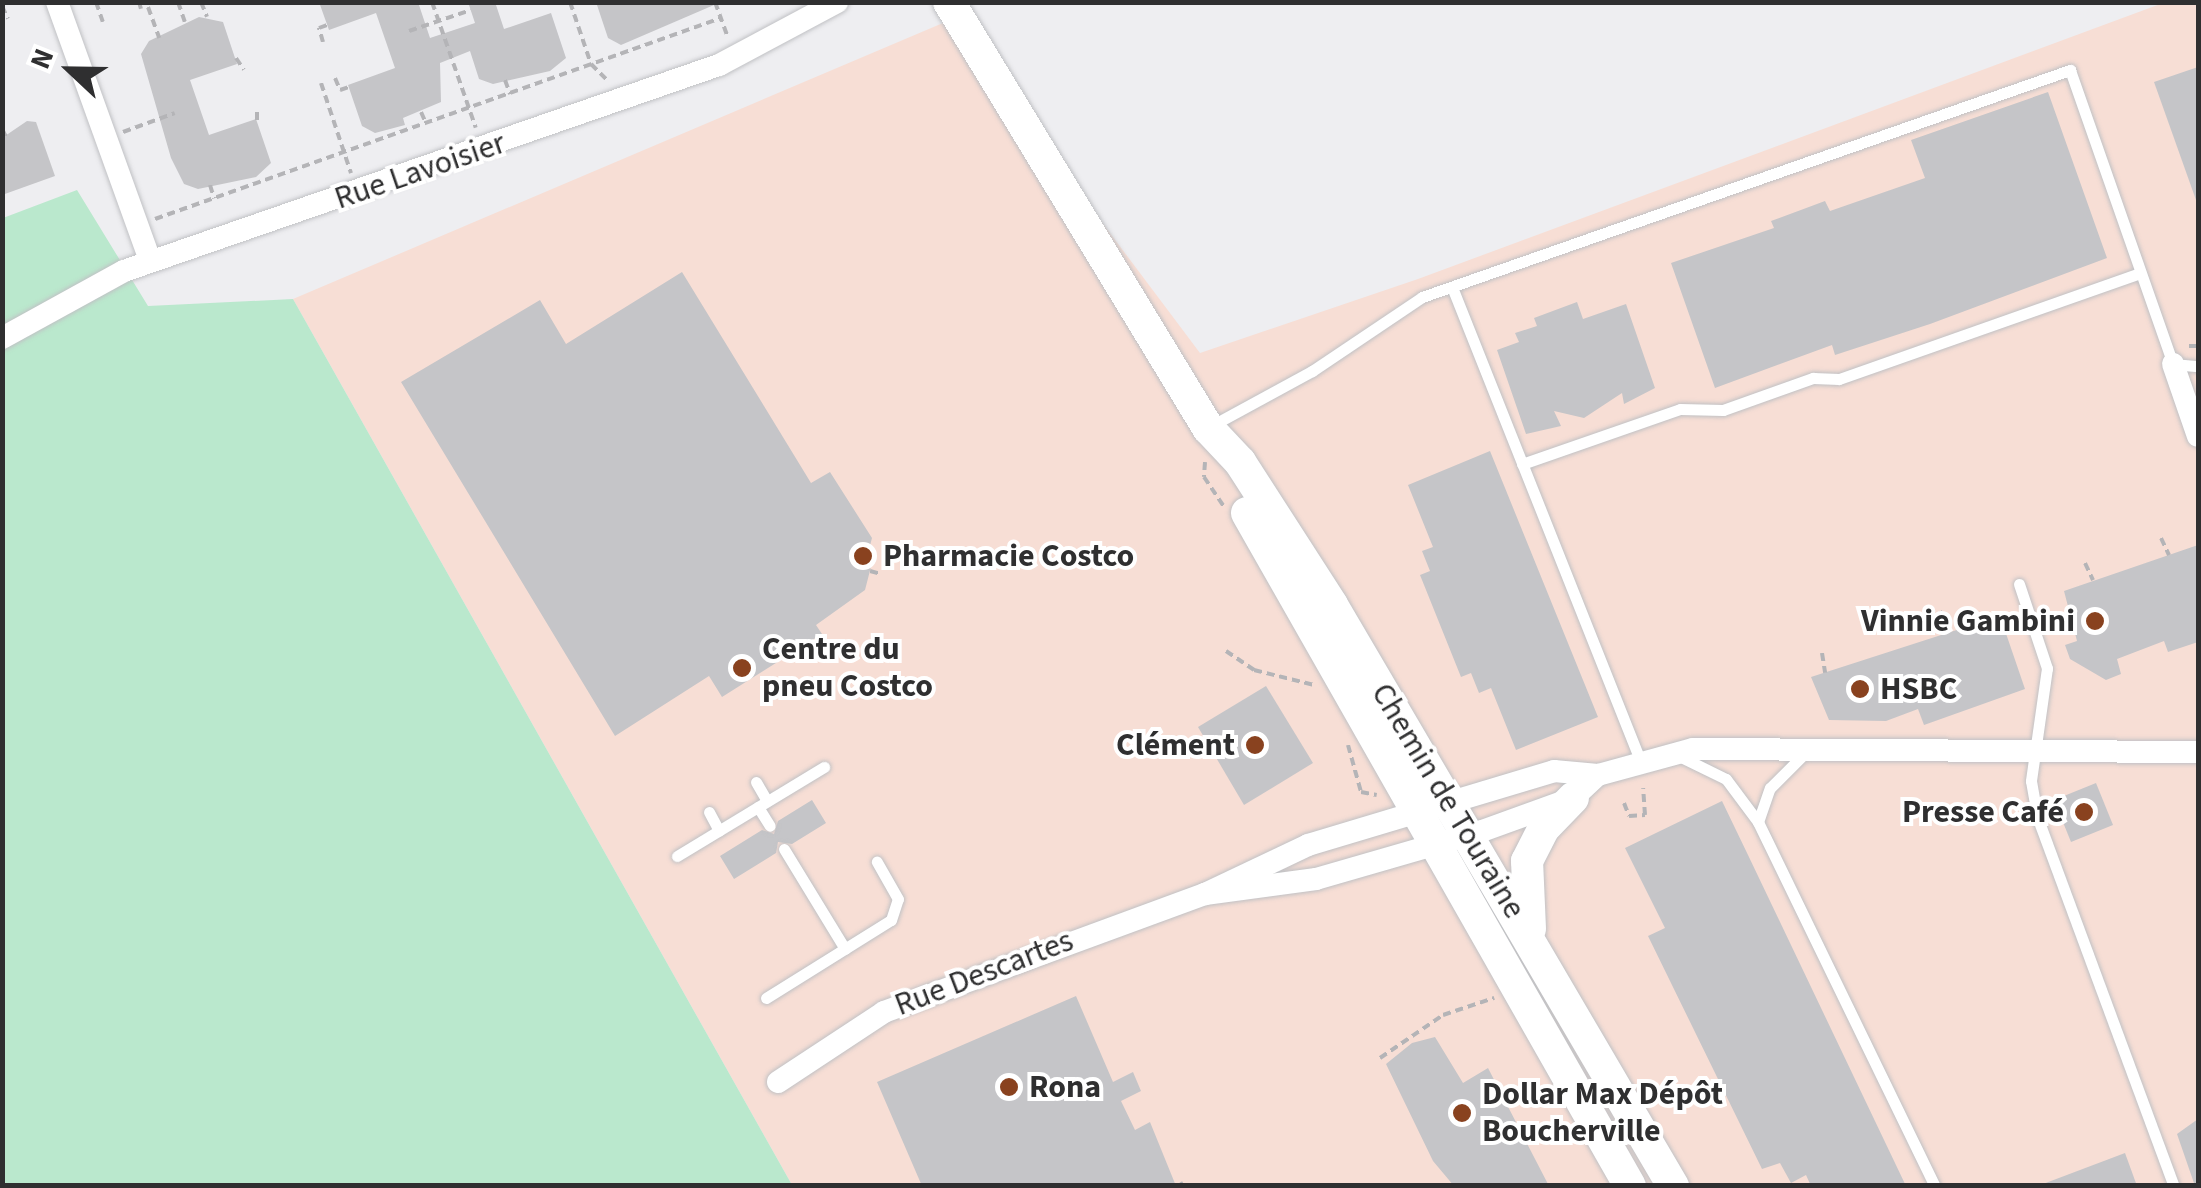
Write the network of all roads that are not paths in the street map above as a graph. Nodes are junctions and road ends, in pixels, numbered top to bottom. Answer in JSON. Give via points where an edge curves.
{"nodes":[{"id":1,"x":57,"y":2,"type":"edge"},
{"id":2,"x":837,"y":2,"type":"edge"},
{"id":3,"x":949,"y":2,"type":"edge"},
{"id":4,"x":150,"y":262,"type":"junction"},
{"id":5,"x":2140,"y":272,"type":"junction"},
{"id":6,"x":1452,"y":286,"type":"junction"},
{"id":7,"x":2,"y":338,"type":"edge"},
{"id":8,"x":2173,"y":364,"type":"junction"},
{"id":9,"x":2198,"y":366,"type":"edge"},
{"id":10,"x":1208,"y":428,"type":"junction"},
{"id":11,"x":2198,"y":436,"type":"edge"},
{"id":12,"x":1522,"y":464,"type":"junction"},
{"id":13,"x":2020,"y":584,"type":"dead end"},
{"id":14,"x":1809,"y":750,"type":"junction"},
{"id":15,"x":2035,"y":750,"type":"junction"},
{"id":16,"x":1671,"y":752,"type":"junction"},
{"id":17,"x":2198,"y":752,"type":"edge"},
{"id":18,"x":1640,"y":760,"type":"junction"},
{"id":19,"x":824,"y":767,"type":"dead end"},
{"id":20,"x":1598,"y":775,"type":"junction"},
{"id":21,"x":756,"y":782,"type":"dead end"},
{"id":22,"x":1573,"y":798,"type":"junction"},
{"id":23,"x":763,"y":804,"type":"junction"},
{"id":24,"x":1434,"y":808,"type":"junction"},
{"id":25,"x":709,"y":812,"type":"dead end"},
{"id":26,"x":1758,"y":822,"type":"junction"},
{"id":27,"x":770,"y":826,"type":"dead end"},
{"id":28,"x":719,"y":831,"type":"junction"},
{"id":29,"x":1452,"y":839,"type":"junction"},
{"id":30,"x":784,"y":848,"type":"dead end"},
{"id":31,"x":677,"y":856,"type":"dead end"},
{"id":32,"x":877,"y":862,"type":"dead end"},
{"id":33,"x":1205,"y":894,"type":"junction"},
{"id":34,"x":1532,"y":943,"type":"junction"},
{"id":35,"x":845,"y":949,"type":"junction"},
{"id":36,"x":766,"y":998,"type":"dead end"},
{"id":37,"x":778,"y":1082,"type":"dead end"},
{"id":38,"x":1630,"y":1186,"type":"edge"},
{"id":39,"x":1673,"y":1186,"type":"edge"},
{"id":40,"x":1935,"y":1186,"type":"edge"},
{"id":41,"x":2174,"y":1186,"type":"edge"}],
"edges":[{"from":1,"to":4,"type":"street"},
{"from":2,"to":4,"type":"street","name":"Rue Lavoisier","via":[[719,65]]},
{"from":3,"to":10,"type":"street","name":"Chemin de Touraine"},
{"from":4,"to":7,"type":"street","name":"Rue Lavoisier","via":[[82,291]]},
{"from":5,"to":6,"type":"lane","via":[[2070,70]]},
{"from":5,"to":8,"type":"lane"},
{"from":5,"to":12,"type":"lane","via":[[1839,378],[1814,378],[1723,410],[1680,409]]},
{"from":6,"to":10,"type":"lane","via":[[1422,297],[1312,371]]},
{"from":6,"to":12,"type":"lane"},
{"from":8,"to":9,"type":"lane"},
{"from":8,"to":11,"type":"street"},
{"from":10,"to":24,"type":"street","name":"Chemin de Touraine","via":[[1240,462],[1322,589]]},
{"from":12,"to":18,"type":"lane"},
{"from":13,"to":15,"type":"lane","via":[[2047,668]]},
{"from":14,"to":15,"type":"street"},
{"from":14,"to":16,"type":"street"},
{"from":14,"to":26,"type":"lane","via":[[1770,788]]},
{"from":15,"to":17,"type":"street"},
{"from":15,"to":41,"type":"lane","via":[[2031,781],[2038,818]]},
{"from":16,"to":18,"type":"street"},
{"from":16,"to":26,"type":"lane","via":[[1726,779]]},
{"from":18,"to":20,"type":"street"},
{"from":19,"to":23,"type":"lane"},
{"from":20,"to":22,"type":"street","name":"Rue Descartes"},
{"from":20,"to":24,"type":"street","name":"Rue Descartes","via":[[1554,771]]},
{"from":21,"to":23,"type":"lane"},
{"from":22,"to":29,"type":"street","name":"Rue Descartes"},
{"from":22,"to":34,"type":"street","via":[[1543,828],[1526,861]]},
{"from":23,"to":27,"type":"lane"},
{"from":23,"to":28,"type":"lane"},
{"from":24,"to":29,"type":"street","name":"Chemin de Touraine"},
{"from":24,"to":33,"type":"street","name":"Rue Descartes","via":[[1308,845]]},
{"from":25,"to":28,"type":"lane"},
{"from":26,"to":40,"type":"lane"},
{"from":28,"to":31,"type":"lane"},
{"from":29,"to":33,"type":"street","name":"Rue Descartes","via":[[1316,878]]},
{"from":29,"to":34,"type":"street","name":"Chemin de Touraine"},
{"from":29,"to":38,"type":"street","name":"Chemin de Touraine"},
{"from":30,"to":35,"type":"lane"},
{"from":32,"to":35,"type":"lane","via":[[898,899],[896,914]]},
{"from":33,"to":37,"type":"street","name":"Rue Descartes","via":[[884,1012]]},
{"from":34,"to":39,"type":"street","name":"Chemin de Touraine"},
{"from":35,"to":36,"type":"lane"}]}
